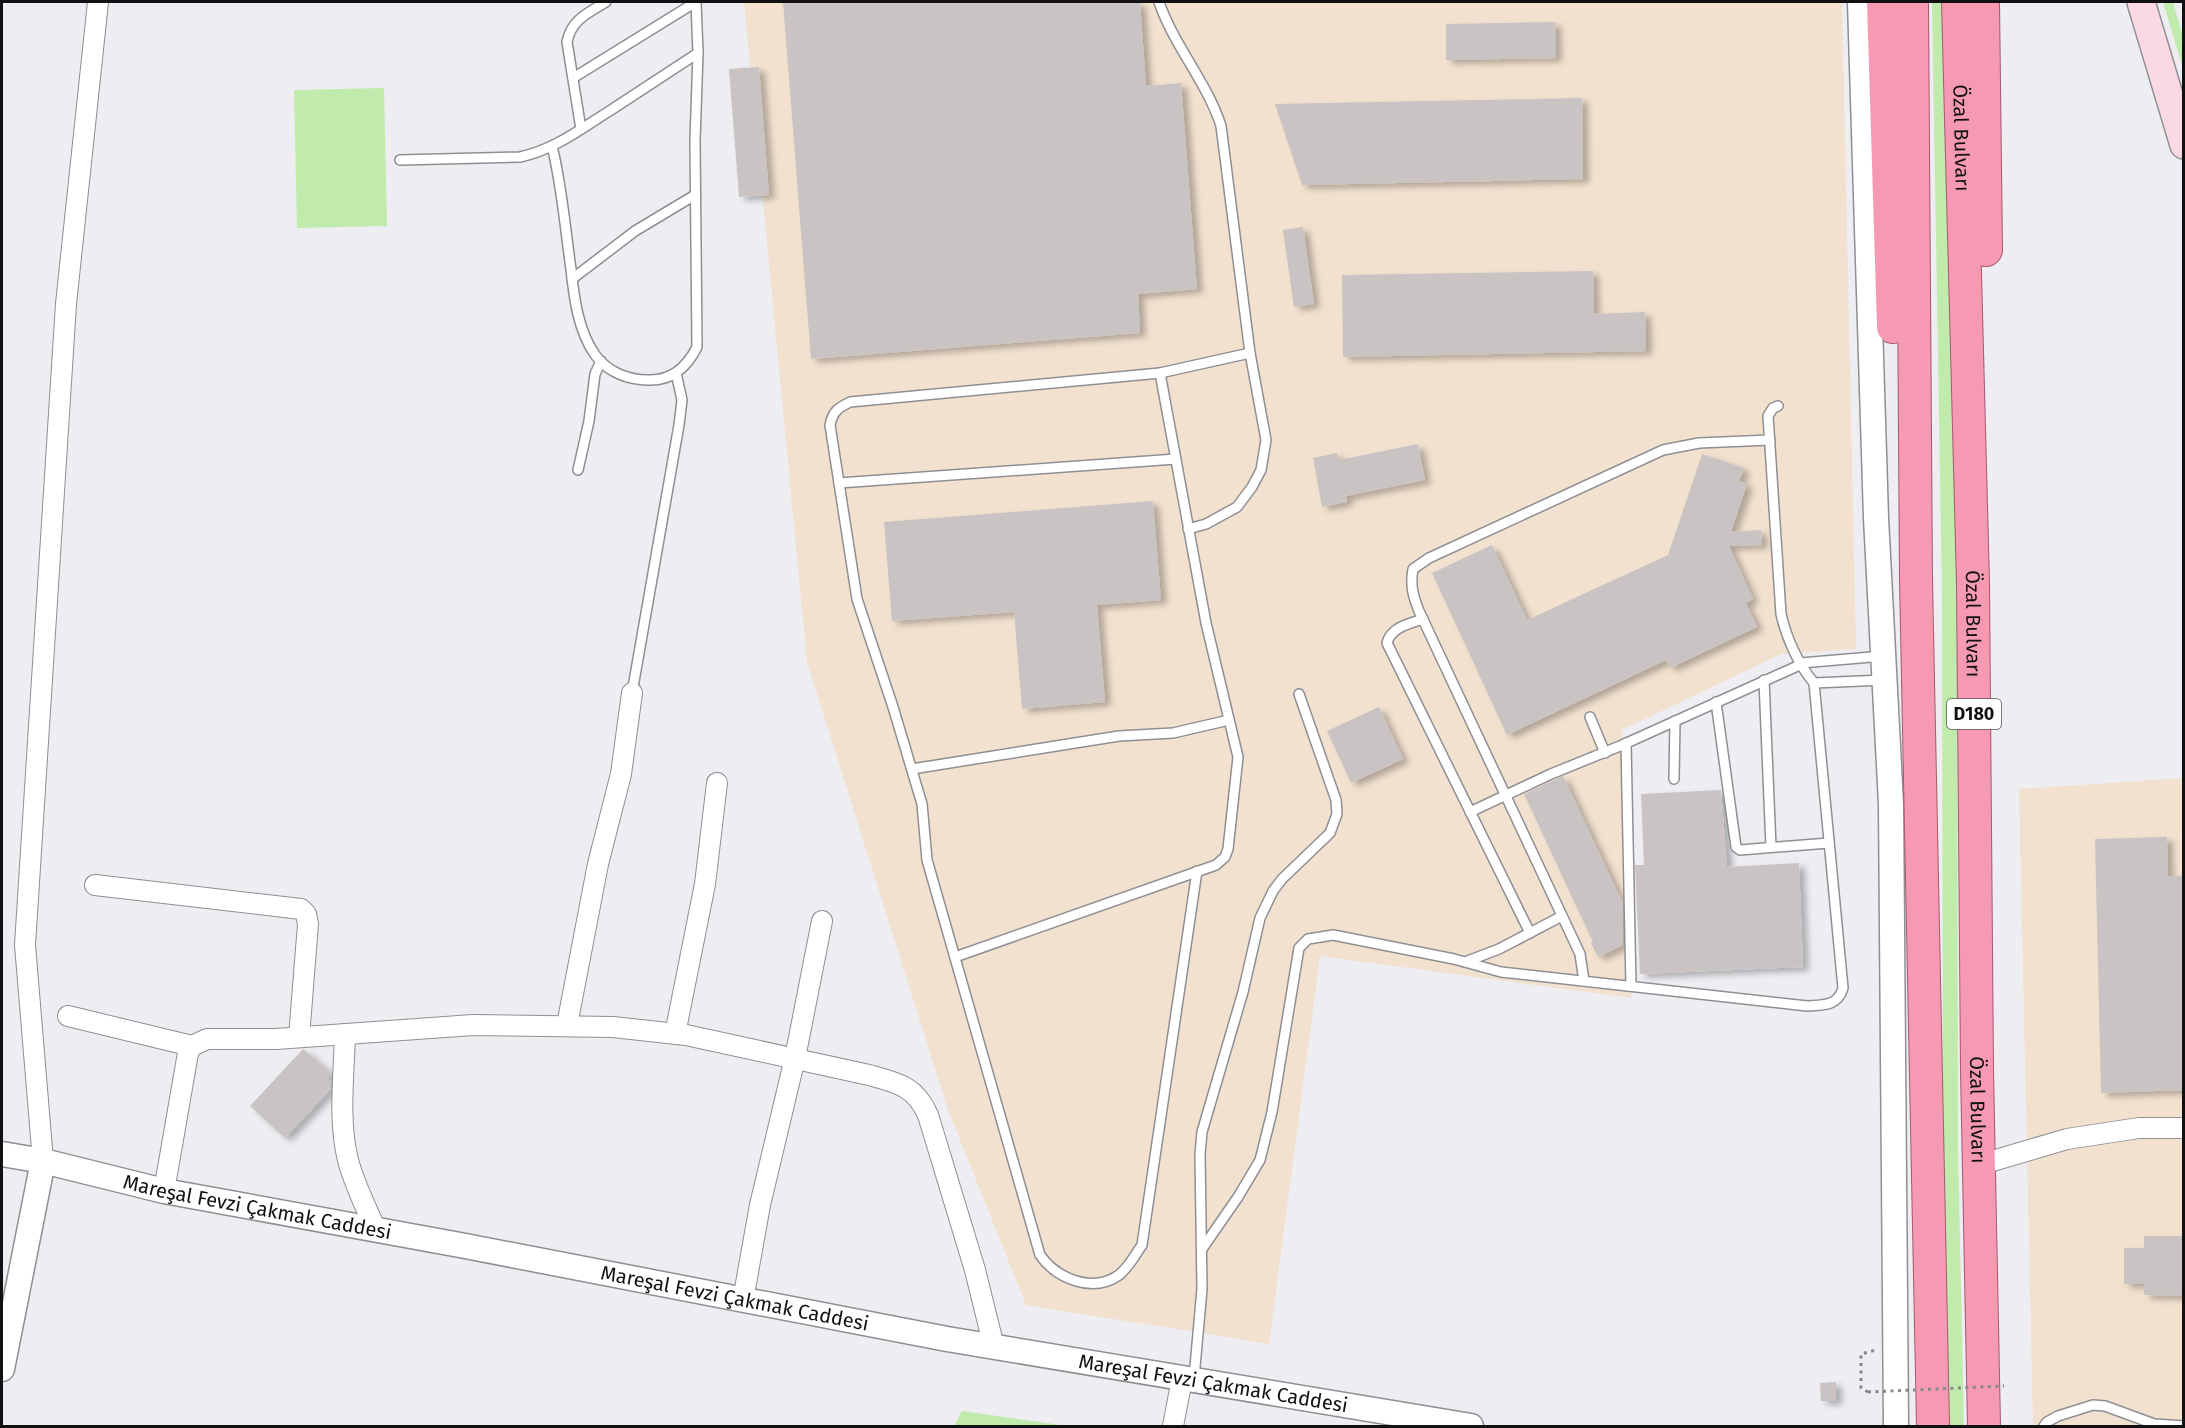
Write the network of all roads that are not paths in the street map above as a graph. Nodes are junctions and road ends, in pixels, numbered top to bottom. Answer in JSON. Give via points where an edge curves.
{"nodes":[{"id":1,"x":98,"y":2,"type":"edge"},
{"id":2,"x":606,"y":2,"type":"edge"},
{"id":3,"x":696,"y":2,"type":"edge"},
{"id":4,"x":1159,"y":2,"type":"edge"},
{"id":5,"x":1860,"y":2,"type":"edge"},
{"id":6,"x":1883,"y":2,"type":"edge"},
{"id":7,"x":1912,"y":2,"type":"edge"},
{"id":8,"x":1958,"y":2,"type":"edge"},
{"id":9,"x":1983,"y":2,"type":"edge"},
{"id":10,"x":2141,"y":2,"type":"edge"},
{"id":11,"x":698,"y":53,"type":"junction"},
{"id":12,"x":573,"y":78,"type":"junction"},
{"id":13,"x":581,"y":129,"type":"junction"},
{"id":14,"x":2184,"y":145,"type":"edge"},
{"id":15,"x":552,"y":146,"type":"junction"},
{"id":16,"x":400,"y":160,"type":"dead end"},
{"id":17,"x":695,"y":195,"type":"junction"},
{"id":18,"x":572,"y":279,"type":"junction"},
{"id":19,"x":1251,"y":353,"type":"junction"},
{"id":20,"x":601,"y":362,"type":"junction"},
{"id":21,"x":676,"y":373,"type":"junction"},
{"id":22,"x":1160,"y":373,"type":"junction"},
{"id":23,"x":1778,"y":406,"type":"dead end"},
{"id":24,"x":1770,"y":440,"type":"junction"},
{"id":25,"x":1176,"y":459,"type":"junction"},
{"id":26,"x":578,"y":470,"type":"dead end"},
{"id":27,"x":839,"y":483,"type":"junction"},
{"id":28,"x":1188,"y":529,"type":"junction"},
{"id":29,"x":1916,"y":580,"type":"junction"},
{"id":30,"x":1973,"y":583,"type":"junction"},
{"id":31,"x":1423,"y":619,"type":"junction"},
{"id":32,"x":1883,"y":656,"type":"junction"},
{"id":33,"x":1801,"y":663,"type":"junction"},
{"id":34,"x":1764,"y":680,"type":"junction"},
{"id":35,"x":1884,"y":680,"type":"junction"},
{"id":36,"x":1814,"y":683,"type":"junction"},
{"id":37,"x":632,"y":693,"type":"joint"},
{"id":38,"x":1299,"y":694,"type":"dead end"},
{"id":39,"x":1716,"y":702,"type":"junction"},
{"id":40,"x":1590,"y":717,"type":"dead end"},
{"id":41,"x":1229,"y":720,"type":"junction"},
{"id":42,"x":1676,"y":721,"type":"junction"},
{"id":43,"x":1626,"y":743,"type":"junction"},
{"id":44,"x":1605,"y":753,"type":"junction"},
{"id":45,"x":912,"y":769,"type":"junction"},
{"id":46,"x":1674,"y":779,"type":"dead end"},
{"id":47,"x":717,"y":783,"type":"dead end"},
{"id":48,"x":1506,"y":795,"type":"junction"},
{"id":49,"x":1470,"y":812,"type":"junction"},
{"id":50,"x":1829,"y":843,"type":"junction"},
{"id":51,"x":1771,"y":847,"type":"junction"},
{"id":52,"x":1197,"y":871,"type":"junction"},
{"id":53,"x":95,"y":885,"type":"dead end"},
{"id":54,"x":1563,"y":916,"type":"junction"},
{"id":55,"x":822,"y":921,"type":"dead end"},
{"id":56,"x":1530,"y":933,"type":"junction"},
{"id":57,"x":955,"y":957,"type":"junction"},
{"id":58,"x":1465,"y":962,"type":"junction"},
{"id":59,"x":1584,"y":981,"type":"junction"},
{"id":60,"x":1631,"y":986,"type":"junction"},
{"id":61,"x":68,"y":1016,"type":"dead end"},
{"id":62,"x":567,"y":1025,"type":"junction"},
{"id":63,"x":345,"y":1034,"type":"junction"},
{"id":64,"x":675,"y":1034,"type":"junction"},
{"id":65,"x":299,"y":1037,"type":"junction"},
{"id":66,"x":192,"y":1046,"type":"junction"},
{"id":67,"x":795,"y":1058,"type":"junction"},
{"id":68,"x":2184,"y":1128,"type":"edge"},
{"id":69,"x":2,"y":1154,"type":"edge"},
{"id":70,"x":43,"y":1161,"type":"junction"},
{"id":71,"x":1979,"y":1165,"type":"junction"},
{"id":72,"x":164,"y":1191,"type":"junction"},
{"id":73,"x":376,"y":1230,"type":"junction"},
{"id":74,"x":1202,"y":1249,"type":"junction"},
{"id":75,"x":743,"y":1300,"type":"junction"},
{"id":76,"x":994,"y":1347,"type":"junction"},
{"id":77,"x":2,"y":1369,"type":"edge"},
{"id":78,"x":1188,"y":1380,"type":"junction"},
{"id":79,"x":1173,"y":1426,"type":"edge"},
{"id":80,"x":1471,"y":1426,"type":"edge"},
{"id":81,"x":1896,"y":1426,"type":"edge"},
{"id":82,"x":1933,"y":1426,"type":"edge"},
{"id":83,"x":1984,"y":1426,"type":"edge"},
{"id":84,"x":2044,"y":1426,"type":"edge"},
{"id":85,"x":2184,"y":1426,"type":"edge"}],
"edges":[{"from":1,"to":70,"type":"street","via":[[66,304],[25,945]]},
{"from":2,"to":12,"type":"lane","via":[[577,20],[569,31]]},
{"from":3,"to":11,"type":"lane"},
{"from":3,"to":12,"type":"lane"},
{"from":4,"to":19,"type":"lane","via":[[1221,126]]},
{"from":5,"to":32,"type":"street"},
{"from":6,"to":29,"type":"highway","number":"D180","via":[[1896,403],[1904,539]]},
{"from":7,"to":29,"type":"highway","number":"D180"},
{"from":8,"to":30,"type":"highway","name":"Özal Bulvarı","number":"D180"},
{"from":9,"to":30,"type":"highway","number":"D180","via":[[1988,426],[1986,505]]},
{"from":10,"to":14,"type":"main road"},
{"from":11,"to":13,"type":"lane"},
{"from":11,"to":17,"type":"lane"},
{"from":12,"to":13,"type":"lane"},
{"from":13,"to":15,"type":"lane"},
{"from":15,"to":16,"type":"lane","via":[[520,157]]},
{"from":15,"to":18,"type":"lane"},
{"from":17,"to":18,"type":"lane","via":[[634,231]]},
{"from":17,"to":21,"type":"lane","via":[[697,347],[690,361]]},
{"from":18,"to":20,"type":"lane","via":[[585,332]]},
{"from":19,"to":22,"type":"lane"},
{"from":19,"to":28,"type":"lane","via":[[1266,440],[1261,470],[1237,507]]},
{"from":20,"to":21,"type":"lane","via":[[634,379],[650,380]]},
{"from":20,"to":26,"type":"lane","via":[[595,374]]},
{"from":21,"to":37,"type":"lane","via":[[682,400],[672,477]]},
{"from":22,"to":25,"type":"lane"},
{"from":22,"to":27,"type":"lane","via":[[850,402],[837,408],[830,425]]},
{"from":23,"to":24,"type":"lane","via":[[1768,416]]},
{"from":24,"to":31,"type":"lane","via":[[1699,443],[1663,450],[1429,558],[1413,569],[1411,583]]},
{"from":24,"to":33,"type":"lane","via":[[1781,614]]},
{"from":25,"to":27,"type":"lane"},
{"from":25,"to":28,"type":"lane"},
{"from":27,"to":45,"type":"lane","via":[[857,599]]},
{"from":28,"to":41,"type":"lane"},
{"from":29,"to":82,"type":"highway","number":"D180"},
{"from":30,"to":71,"type":"highway","name":"Özal Bulvarı","number":"D180"},
{"from":31,"to":48,"type":"lane"},
{"from":31,"to":49,"type":"lane","via":[[1395,630],[1387,643]]},
{"from":32,"to":33,"type":"lane"},
{"from":32,"to":35,"type":"street"},
{"from":33,"to":34,"type":"lane"},
{"from":33,"to":36,"type":"lane"},
{"from":34,"to":39,"type":"lane"},
{"from":34,"to":51,"type":"lane"},
{"from":35,"to":36,"type":"lane"},
{"from":35,"to":81,"type":"street","via":[[1893,864]]},
{"from":36,"to":50,"type":"lane"},
{"from":37,"to":62,"type":"street","via":[[621,774],[598,864]]},
{"from":38,"to":74,"type":"lane","via":[[1336,800],[1337,814],[1330,833],[1282,879],[1260,918],[1202,1132]]},
{"from":39,"to":42,"type":"lane"},
{"from":39,"to":51,"type":"lane","via":[[1734,843],[1740,849]]},
{"from":40,"to":44,"type":"lane"},
{"from":41,"to":45,"type":"lane","via":[[1194,729],[1108,738]]},
{"from":41,"to":52,"type":"lane","via":[[1238,758],[1228,849],[1216,865]]},
{"from":42,"to":43,"type":"lane"},
{"from":42,"to":46,"type":"lane"},
{"from":43,"to":44,"type":"lane"},
{"from":43,"to":60,"type":"lane"},
{"from":44,"to":48,"type":"lane"},
{"from":45,"to":57,"type":"lane","via":[[922,804],[927,860]]},
{"from":47,"to":64,"type":"street","via":[[705,884]]},
{"from":48,"to":49,"type":"lane"},
{"from":48,"to":54,"type":"lane"},
{"from":49,"to":56,"type":"lane"},
{"from":50,"to":51,"type":"lane"},
{"from":50,"to":60,"type":"lane","via":[[1844,988],[1835,1002],[1807,1006]]},
{"from":52,"to":57,"type":"lane"},
{"from":52,"to":57,"type":"lane","via":[[1142,1245],[1125,1269],[1108,1280],[1088,1284],[1076,1281],[1052,1270],[1040,1255]]},
{"from":53,"to":65,"type":"street","via":[[301,909],[308,924]]},
{"from":54,"to":56,"type":"lane"},
{"from":54,"to":59,"type":"lane","via":[[1580,954]]},
{"from":55,"to":67,"type":"street"},
{"from":56,"to":58,"type":"lane"},
{"from":58,"to":59,"type":"lane","via":[[1501,972]]},
{"from":58,"to":74,"type":"lane","via":[[1333,935],[1308,939],[1299,948],[1272,1112],[1260,1160]]},
{"from":59,"to":60,"type":"lane"},
{"from":61,"to":66,"type":"street"},
{"from":62,"to":63,"type":"street","via":[[473,1025]]},
{"from":62,"to":64,"type":"street"},
{"from":63,"to":65,"type":"street"},
{"from":63,"to":73,"type":"street","via":[[344,1137],[357,1188]]},
{"from":64,"to":67,"type":"street"},
{"from":65,"to":66,"type":"street","via":[[207,1039]]},
{"from":66,"to":72,"type":"street"},
{"from":67,"to":75,"type":"street","via":[[760,1205]]},
{"from":67,"to":76,"type":"street","via":[[897,1083],[916,1094],[928,1115]]},
{"from":68,"to":71,"type":"street","via":[[2139,1128],[2067,1139]]},
{"from":69,"to":70,"type":"street","name":"Mareşal Fevzi Çakmak Caddesi"},
{"from":70,"to":72,"type":"street","name":"Mareşal Fevzi Çakmak Caddesi"},
{"from":70,"to":77,"type":"street"},
{"from":71,"to":83,"type":"highway","name":"Özal Bulvarı","number":"D180"},
{"from":72,"to":73,"type":"street","name":"Mareşal Fevzi Çakmak Caddesi"},
{"from":73,"to":75,"type":"street","name":"Mareşal Fevzi Çakmak Caddesi"},
{"from":74,"to":78,"type":"lane","via":[[1202,1288]]},
{"from":75,"to":76,"type":"street","name":"Mareşal Fevzi Çakmak Caddesi"},
{"from":76,"to":78,"type":"street","name":"Mareşal Fevzi Çakmak Caddesi"},
{"from":78,"to":79,"type":"street"},
{"from":78,"to":80,"type":"street","name":"Mareşal Fevzi Çakmak Caddesi"},
{"from":84,"to":85,"type":"lane","via":[[2058,1416],[2093,1405],[2154,1424]]}]}
